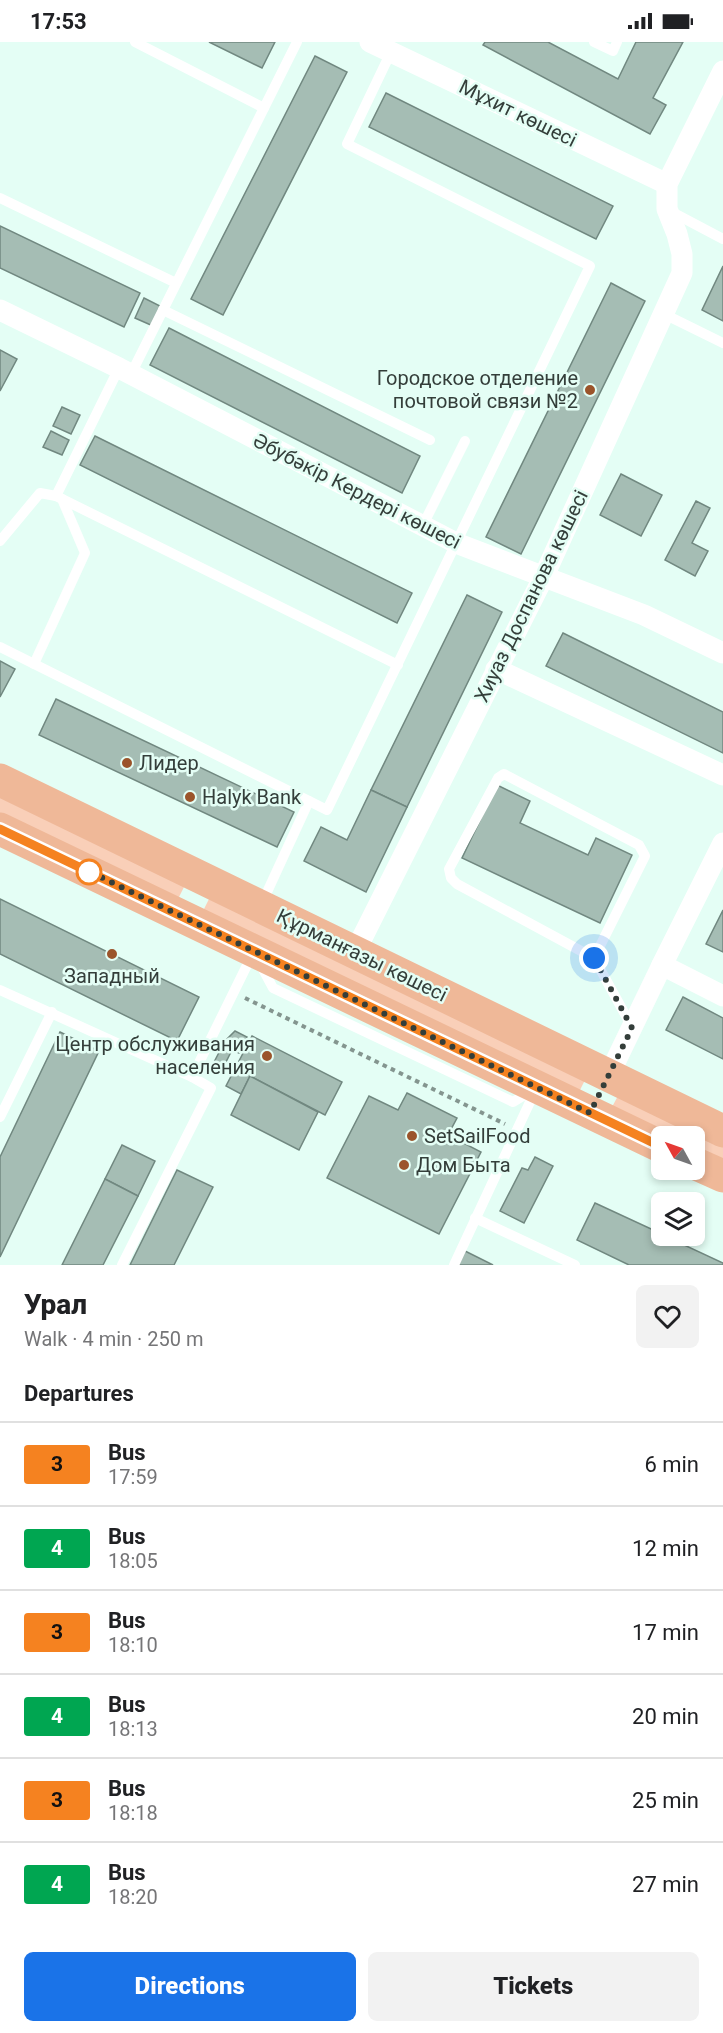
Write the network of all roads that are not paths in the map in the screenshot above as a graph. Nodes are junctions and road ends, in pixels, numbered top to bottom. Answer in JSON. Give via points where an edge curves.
{"nodes":[{"id":1,"x":135,"y":42,"type":"edge"},
{"id":2,"x":297,"y":42,"type":"edge"},
{"id":3,"x":370,"y":42,"type":"edge"},
{"id":4,"x":594,"y":42,"type":"edge"},
{"id":5,"x":617,"y":42,"type":"edge"},
{"id":6,"x":391,"y":52,"type":"junction"},
{"id":7,"x":723,"y":71,"type":"edge"},
{"id":8,"x":264,"y":108,"type":"junction"},
{"id":9,"x":667,"y":184,"type":"junction"},
{"id":10,"x":0,"y":198,"type":"edge"},
{"id":11,"x":667,"y":209,"type":"junction"},
{"id":12,"x":723,"y":239,"type":"edge"},
{"id":13,"x":176,"y":283,"type":"junction"},
{"id":14,"x":0,"y":310,"type":"edge"},
{"id":15,"x":163,"y":310,"type":"junction"},
{"id":16,"x":664,"y":314,"type":"junction"},
{"id":17,"x":723,"y":343,"type":"edge"},
{"id":18,"x":125,"y":371,"type":"junction"},
{"id":19,"x":430,"y":441,"type":"dead end"},
{"id":20,"x":465,"y":441,"type":"dead end"},
{"id":21,"x":59,"y":497,"type":"junction"},
{"id":22,"x":423,"y":525,"type":"junction"},
{"id":23,"x":0,"y":541,"type":"edge"},
{"id":24,"x":456,"y":543,"type":"junction"},
{"id":25,"x":544,"y":576,"type":"junction"},
{"id":26,"x":0,"y":647,"type":"edge"},
{"id":27,"x":723,"y":653,"type":"edge"},
{"id":28,"x":34,"y":664,"type":"junction"},
{"id":29,"x":398,"y":665,"type":"junction"},
{"id":30,"x":496,"y":669,"type":"junction"},
{"id":31,"x":723,"y":775,"type":"edge"},
{"id":32,"x":0,"y":780,"type":"edge"},
{"id":33,"x":309,"y":801,"type":"junction"},
{"id":34,"x":0,"y":829,"type":"edge"},
{"id":35,"x":723,"y":843,"type":"edge"},
{"id":36,"x":204,"y":879,"type":"junction"},
{"id":37,"x":261,"y":906,"type":"junction"},
{"id":38,"x":184,"y":918,"type":"junction"},
{"id":39,"x":254,"y":951,"type":"junction"},
{"id":40,"x":355,"y":952,"type":"junction"},
{"id":41,"x":594,"y":958,"type":"junction"},
{"id":42,"x":662,"y":965,"type":"junction"},
{"id":43,"x":0,"y":990,"type":"edge"},
{"id":44,"x":723,"y":996,"type":"edge"},
{"id":45,"x":52,"y":1012,"type":"junction"},
{"id":46,"x":632,"y":1028,"type":"junction"},
{"id":47,"x":609,"y":1075,"type":"junction"},
{"id":48,"x":192,"y":1077,"type":"junction"},
{"id":49,"x":537,"y":1088,"type":"junction"},
{"id":50,"x":590,"y":1113,"type":"junction"},
{"id":51,"x":0,"y":1117,"type":"edge"},
{"id":52,"x":723,"y":1131,"type":"edge"},
{"id":53,"x":651,"y":1142,"type":"edge"},
{"id":54,"x":705,"y":1168,"type":"edge"},
{"id":55,"x":723,"y":1176,"type":"edge"},
{"id":56,"x":475,"y":1218,"type":"junction"},
{"id":57,"x":122,"y":1265,"type":"edge"},
{"id":58,"x":454,"y":1265,"type":"edge"},
{"id":59,"x":575,"y":1265,"type":"edge"}],
"edges":[{"from":1,"to":8,"type":"lane"},
{"from":2,"to":8,"type":"lane"},
{"from":3,"to":6,"type":"street","name":"Мұхит көшесі"},
{"from":4,"to":5,"type":"lane","via":[[613,51]]},
{"from":6,"to":9,"type":"street","name":"Мұхит көшесі"},
{"from":6,"to":24,"type":"lane","via":[[347,144],[590,266]]},
{"from":7,"to":9,"type":"street"},
{"from":8,"to":13,"type":"lane"},
{"from":9,"to":11,"type":"street"},
{"from":10,"to":13,"type":"lane"},
{"from":11,"to":12,"type":"lane"},
{"from":11,"to":16,"type":"street","name":"Хиуаз Доспанова көшесі","via":[[682,254],[682,273]]},
{"from":13,"to":15,"type":"lane"},
{"from":14,"to":18,"type":"street","name":"Әбубәкір Кердері көшесі"},
{"from":15,"to":18,"type":"lane"},
{"from":15,"to":19,"type":"lane"},
{"from":16,"to":17,"type":"lane"},
{"from":16,"to":25,"type":"street","name":"Хиуаз Доспанова көшесі"},
{"from":18,"to":21,"type":"lane"},
{"from":18,"to":22,"type":"street","name":"Әбубәкір Кердері көшесі"},
{"from":20,"to":22,"type":"lane"},
{"from":21,"to":23,"type":"lane","via":[[40,493]]},
{"from":21,"to":28,"type":"lane","via":[[86,553]]},
{"from":21,"to":29,"type":"lane"},
{"from":22,"to":24,"type":"street","name":"Әбубәкір Кердері көшесі"},
{"from":24,"to":25,"type":"street","name":"Әбубәкір Кердері көшесі"},
{"from":24,"to":29,"type":"lane"},
{"from":25,"to":27,"type":"street","name":"Әбубәкір Кердері көшесі","via":[[644,615]]},
{"from":25,"to":30,"type":"street","name":"Хиуаз Доспанова көшесі"},
{"from":26,"to":28,"type":"lane"},
{"from":28,"to":33,"type":"lane"},
{"from":29,"to":33,"type":"lane","via":[[327,810]]},
{"from":30,"to":31,"type":"street"},
{"from":30,"to":40,"type":"street","name":"Хиуаз Доспанова көшесі"},
{"from":32,"to":36,"type":"main road","name":"Құрманғазы көшесі"},
{"from":33,"to":37,"type":"lane"},
{"from":34,"to":38,"type":"main road"},
{"from":35,"to":42,"type":"street"},
{"from":36,"to":37,"type":"main road","name":"Құрманғазы көшесі"},
{"from":36,"to":38,"type":"main road"},
{"from":37,"to":40,"type":"main road","name":"Құрманғазы көшесі"},
{"from":38,"to":39,"type":"main road"},
{"from":39,"to":48,"type":"lane"},
{"from":39,"to":49,"type":"main road"},
{"from":40,"to":47,"type":"main road","name":"Құрманғазы көшесі"},
{"from":41,"to":41,"type":"lane","via":[[451,878],[449,869],[498,778],[504,774],[639,846],[645,856]]},
{"from":41,"to":46,"type":"lane"},
{"from":42,"to":44,"type":"street"},
{"from":42,"to":46,"type":"street"},
{"from":43,"to":45,"type":"lane"},
{"from":45,"to":48,"type":"lane"},
{"from":45,"to":51,"type":"lane"},
{"from":46,"to":47,"type":"street"},
{"from":47,"to":50,"type":"main road"},
{"from":47,"to":52,"type":"main road","name":"Құрманғазы көшесі"},
{"from":48,"to":57,"type":"lane","via":[[212,1088]]},
{"from":49,"to":50,"type":"main road"},
{"from":49,"to":56,"type":"lane"},
{"from":50,"to":53,"type":"main road"},
{"from":54,"to":55,"type":"main road"},
{"from":56,"to":58,"type":"lane"},
{"from":56,"to":59,"type":"lane"}]}
